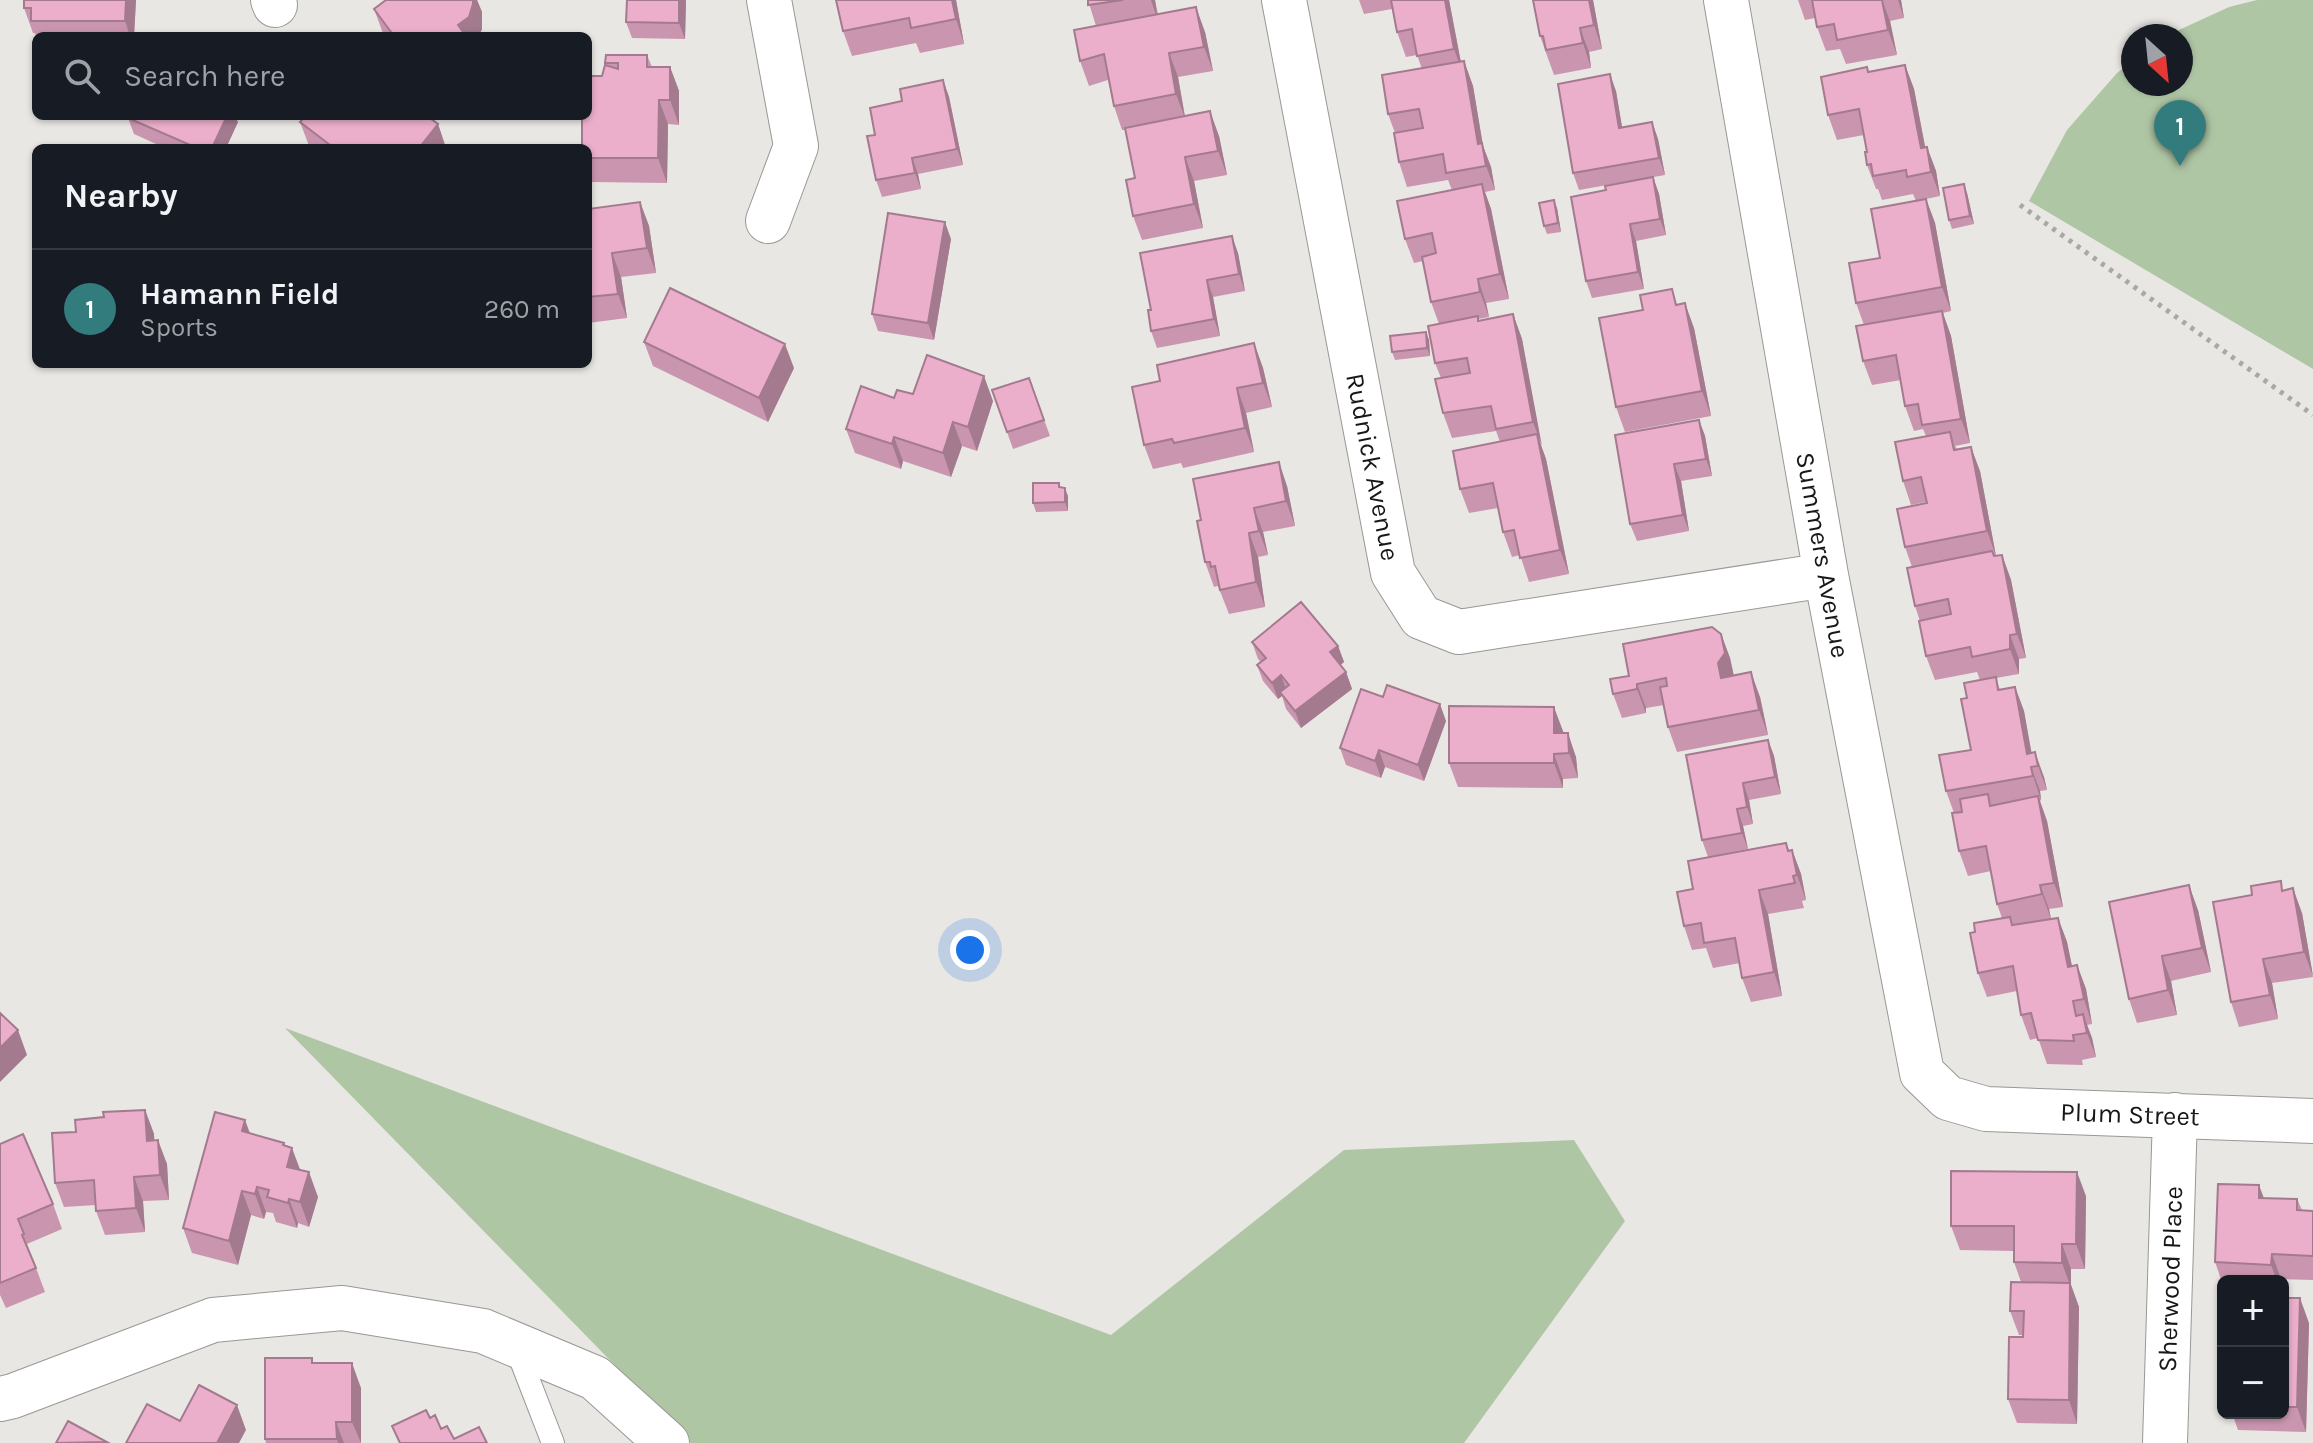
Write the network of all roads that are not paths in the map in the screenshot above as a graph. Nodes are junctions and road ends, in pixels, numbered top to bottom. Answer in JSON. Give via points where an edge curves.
{"nodes":[{"id":1,"x":769,"y":0,"type":"edge"},
{"id":2,"x":1284,"y":0,"type":"edge"},
{"id":3,"x":1726,"y":0,"type":"edge"},
{"id":4,"x":768,"y":221,"type":"dead end"},
{"id":5,"x":1826,"y":575,"type":"junction"},
{"id":6,"x":1948,"y":1098,"type":"joint"},
{"id":7,"x":2175,"y":1115,"type":"junction"},
{"id":8,"x":2313,"y":1121,"type":"edge"},
{"id":9,"x":514,"y":1344,"type":"junction"},
{"id":10,"x":0,"y":1399,"type":"edge"},
{"id":11,"x":553,"y":1443,"type":"edge"},
{"id":12,"x":667,"y":1443,"type":"edge"},
{"id":13,"x":2165,"y":1443,"type":"edge"}],
"edges":[{"from":1,"to":4,"type":"street","via":[[796,146]]},
{"from":2,"to":5,"type":"street","name":"Rudnick Avenue","via":[[1393,573],[1421,617],[1459,632]]},
{"from":3,"to":5,"type":"street","name":"Summers Avenue"},
{"from":5,"to":6,"type":"street","name":"Summers Avenue","via":[[1922,1073]]},
{"from":6,"to":7,"type":"street","name":"Plum Street","via":[[1986,1109]]},
{"from":7,"to":8,"type":"street","name":"Plum Street"},
{"from":7,"to":13,"type":"street","name":"Sherwood Place"},
{"from":9,"to":10,"type":"street","via":[[483,1331],[342,1308],[213,1320]]},
{"from":9,"to":11,"type":"lane"},
{"from":9,"to":12,"type":"street","via":[[595,1378]]}]}
